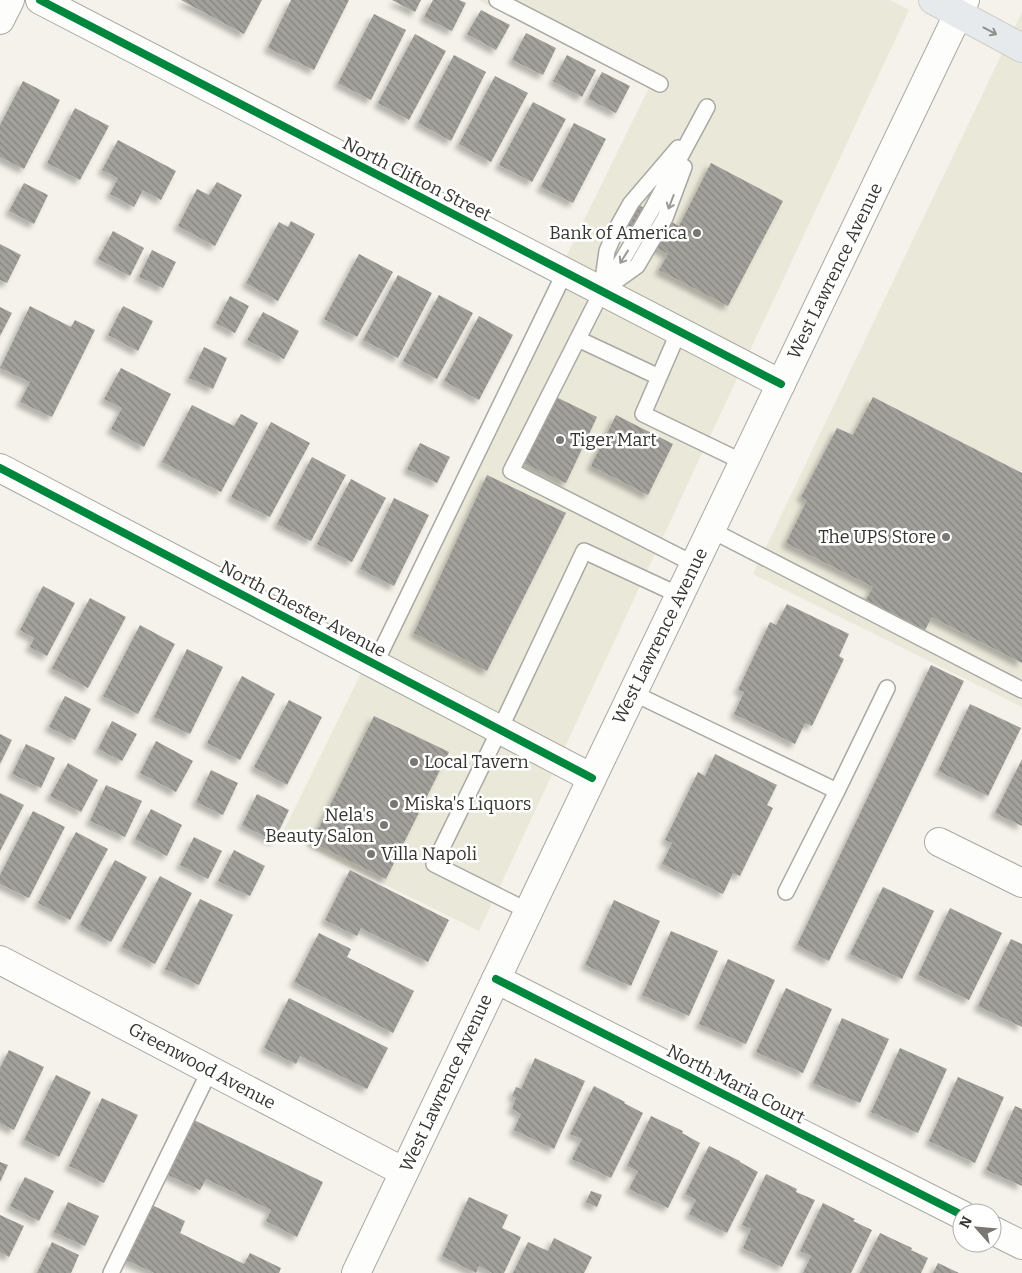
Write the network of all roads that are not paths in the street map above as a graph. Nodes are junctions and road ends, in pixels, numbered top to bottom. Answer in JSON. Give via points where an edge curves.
{"nodes":[{"id":1,"x":10,"y":0,"type":"edge"},
{"id":2,"x":40,"y":0,"type":"edge"},
{"id":3,"x":497,"y":0,"type":"edge"},
{"id":4,"x":933,"y":0,"type":"edge"},
{"id":5,"x":961,"y":7,"type":"edge"},
{"id":6,"x":0,"y":20,"type":"edge"},
{"id":7,"x":1022,"y":48,"type":"edge"},
{"id":8,"x":660,"y":84,"type":"dead end"},
{"id":9,"x":566,"y":272,"type":"junction"},
{"id":10,"x":602,"y":291,"type":"junction"},
{"id":11,"x":679,"y":331,"type":"junction"},
{"id":12,"x":578,"y":339,"type":"junction"},
{"id":13,"x":659,"y":377,"type":"junction"},
{"id":14,"x":781,"y":384,"type":"junction"},
{"id":15,"x":743,"y":462,"type":"junction"},
{"id":16,"x":0,"y":468,"type":"edge"},
{"id":17,"x":711,"y":530,"type":"junction"},
{"id":18,"x":694,"y":564,"type":"junction"},
{"id":19,"x":679,"y":595,"type":"junction"},
{"id":20,"x":375,"y":664,"type":"junction"},
{"id":21,"x":887,"y":688,"type":"dead end"},
{"id":22,"x":1022,"y":690,"type":"edge"},
{"id":23,"x":633,"y":693,"type":"junction"},
{"id":24,"x":500,"y":730,"type":"junction"},
{"id":25,"x":592,"y":778,"type":"junction"},
{"id":26,"x":837,"y":791,"type":"junction"},
{"id":27,"x":939,"y":842,"type":"dead end"},
{"id":28,"x":1022,"y":884,"type":"edge"},
{"id":29,"x":786,"y":892,"type":"dead end"},
{"id":30,"x":528,"y":911,"type":"junction"},
{"id":31,"x":0,"y":960,"type":"edge"},
{"id":32,"x":496,"y":979,"type":"junction"},
{"id":33,"x":210,"y":1070,"type":"junction"},
{"id":34,"x":404,"y":1172,"type":"junction"},
{"id":35,"x":952,"y":1210,"type":"edge"},
{"id":36,"x":1002,"y":1235,"type":"edge"},
{"id":37,"x":1022,"y":1245,"type":"edge"},
{"id":38,"x":363,"y":1271,"type":"edge"},
{"id":39,"x":111,"y":1273,"type":"edge"}],
"edges":[{"from":1,"to":6,"type":"street"},
{"from":2,"to":9,"type":"street","name":"North Clifton Street"},
{"from":3,"to":8,"type":"lane"},
{"from":4,"to":5,"type":"main road"},
{"from":5,"to":7,"type":"main road","one_way":true},
{"from":5,"to":14,"type":"street","name":"West Lawrence Avenue"},
{"from":9,"to":10,"type":"street","name":"North Clifton Street"},
{"from":9,"to":20,"type":"lane"},
{"from":10,"to":10,"type":"lane","one_way":true,"via":[[607,251],[631,203],[672,156],[707,107],[665,218],[650,245],[637,266]]},
{"from":10,"to":11,"type":"street","name":"North Clifton Street"},
{"from":10,"to":12,"type":"lane"},
{"from":11,"to":13,"type":"lane"},
{"from":11,"to":14,"type":"street","name":"North Clifton Street"},
{"from":12,"to":13,"type":"lane"},
{"from":12,"to":18,"type":"lane","via":[[511,471]]},
{"from":13,"to":15,"type":"lane","via":[[643,414]]},
{"from":14,"to":15,"type":"street","name":"West Lawrence Avenue"},
{"from":15,"to":17,"type":"street","name":"West Lawrence Avenue"},
{"from":16,"to":20,"type":"street","name":"North Chester Avenue"},
{"from":17,"to":18,"type":"street","name":"West Lawrence Avenue"},
{"from":17,"to":22,"type":"lane"},
{"from":18,"to":19,"type":"street","name":"West Lawrence Avenue"},
{"from":19,"to":23,"type":"street","name":"West Lawrence Avenue"},
{"from":19,"to":24,"type":"lane","via":[[584,551]]},
{"from":20,"to":24,"type":"street","name":"North Chester Avenue"},
{"from":21,"to":26,"type":"lane"},
{"from":23,"to":25,"type":"street","name":"West Lawrence Avenue"},
{"from":23,"to":26,"type":"lane"},
{"from":24,"to":25,"type":"street","name":"North Chester Avenue"},
{"from":24,"to":30,"type":"lane","via":[[434,864]]},
{"from":25,"to":30,"type":"street","name":"West Lawrence Avenue"},
{"from":26,"to":29,"type":"lane"},
{"from":27,"to":28,"type":"street"},
{"from":30,"to":32,"type":"street","name":"West Lawrence Avenue"},
{"from":31,"to":33,"type":"street","name":"Greenwood Avenue"},
{"from":32,"to":34,"type":"street","name":"West Lawrence Avenue"},
{"from":32,"to":35,"type":"street","name":"North Maria Court"},
{"from":33,"to":34,"type":"street","name":"Greenwood Avenue"},
{"from":33,"to":39,"type":"lane"},
{"from":34,"to":38,"type":"street","name":"West Lawrence Avenue"},
{"from":36,"to":37,"type":"street"}]}
